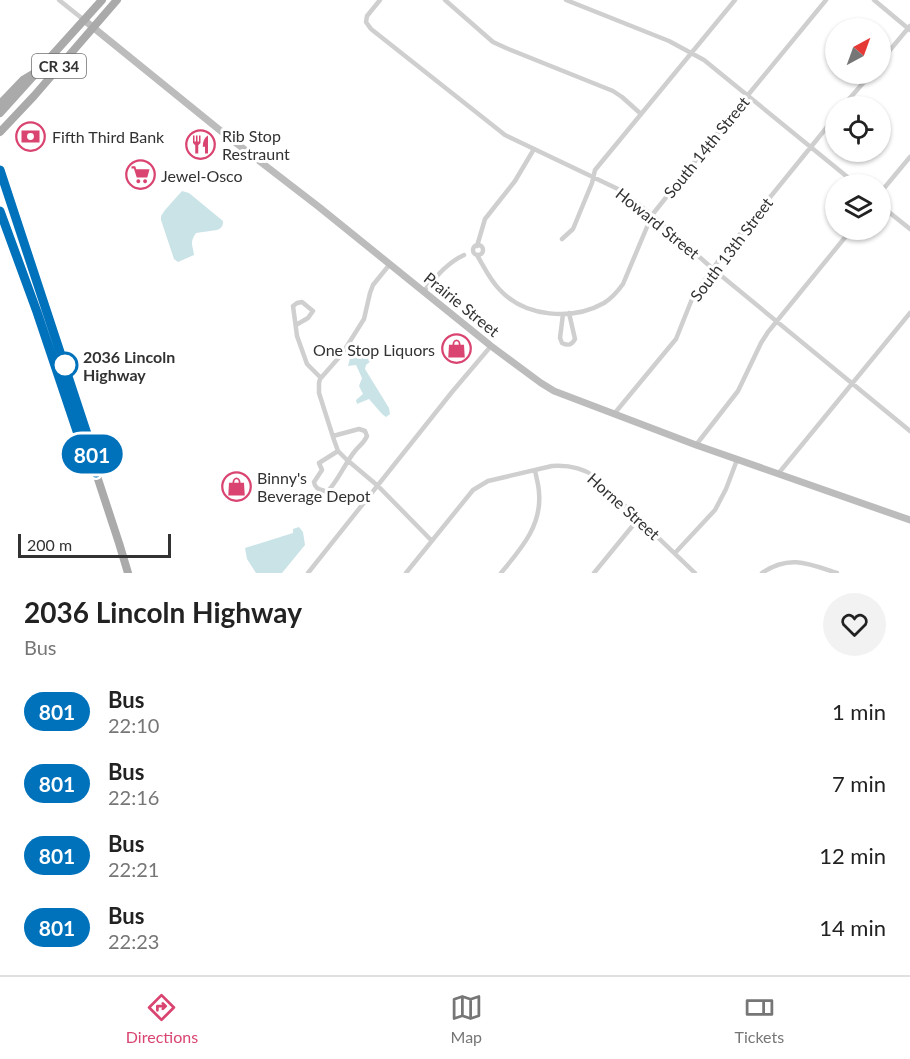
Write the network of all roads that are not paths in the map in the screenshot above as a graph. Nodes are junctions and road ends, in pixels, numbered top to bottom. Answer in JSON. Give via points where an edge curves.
{"nodes":[{"id":1,"x":59,"y":0,"type":"edge"},
{"id":2,"x":102,"y":0,"type":"edge"},
{"id":3,"x":117,"y":0,"type":"edge"},
{"id":4,"x":380,"y":0,"type":"edge"},
{"id":5,"x":445,"y":0,"type":"edge"},
{"id":6,"x":567,"y":0,"type":"edge"},
{"id":7,"x":735,"y":0,"type":"edge"},
{"id":8,"x":826,"y":0,"type":"edge"},
{"id":9,"x":874,"y":0,"type":"edge"},
{"id":10,"x":84,"y":20,"type":"junction"},
{"id":11,"x":93,"y":28,"type":"junction"},
{"id":12,"x":910,"y":28,"type":"edge"},
{"id":13,"x":891,"y":50,"type":"edge"},
{"id":14,"x":692,"y":53,"type":"junction"},
{"id":15,"x":39,"y":70,"type":"junction"},
{"id":16,"x":862,"y":84,"type":"edge"},
{"id":17,"x":748,"y":95,"type":"junction"},
{"id":18,"x":852,"y":96,"type":"edge"},
{"id":19,"x":0,"y":104,"type":"edge"},
{"id":20,"x":0,"y":113,"type":"edge"},
{"id":21,"x":641,"y":114,"type":"junction"},
{"id":22,"x":825,"y":129,"type":"edge"},
{"id":23,"x":0,"y":132,"type":"edge"},
{"id":24,"x":810,"y":147,"type":"junction"},
{"id":25,"x":534,"y":149,"type":"junction"},
{"id":26,"x":910,"y":157,"type":"edge"},
{"id":27,"x":0,"y":170,"type":"edge"},
{"id":28,"x":844,"y":174,"type":"edge"},
{"id":29,"x":593,"y":177,"type":"junction"},
{"id":30,"x":891,"y":180,"type":"edge"},
{"id":31,"x":0,"y":211,"type":"edge"},
{"id":32,"x":891,"y":214,"type":"edge"},
{"id":33,"x":652,"y":215,"type":"junction"},
{"id":34,"x":910,"y":229,"type":"edge"},
{"id":35,"x":562,"y":239,"type":"dead end"},
{"id":36,"x":843,"y":240,"type":"edge"},
{"id":37,"x":478,"y":249,"type":"junction"},
{"id":38,"x":464,"y":255,"type":"junction"},
{"id":39,"x":476,"y":255,"type":"junction"},
{"id":40,"x":390,"y":264,"type":"junction"},
{"id":41,"x":484,"y":266,"type":"junction"},
{"id":42,"x":713,"y":269,"type":"junction"},
{"id":43,"x":424,"y":291,"type":"junction"},
{"id":44,"x":569,"y":313,"type":"junction"},
{"id":45,"x":910,"y":313,"type":"edge"},
{"id":46,"x":563,"y":314,"type":"junction"},
{"id":47,"x":776,"y":320,"type":"junction"},
{"id":48,"x":296,"y":325,"type":"junction"},
{"id":49,"x":491,"y":346,"type":"junction"},
{"id":50,"x":321,"y":378,"type":"junction"},
{"id":51,"x":853,"y":383,"type":"junction"},
{"id":52,"x":614,"y":414,"type":"junction"},
{"id":53,"x":910,"y":429,"type":"edge"},
{"id":54,"x":333,"y":436,"type":"junction"},
{"id":55,"x":696,"y":445,"type":"junction"},
{"id":56,"x":338,"y":450,"type":"junction"},
{"id":57,"x":737,"y":460,"type":"junction"},
{"id":58,"x":348,"y":461,"type":"junction"},
{"id":59,"x":535,"y":470,"type":"junction"},
{"id":60,"x":96,"y":473,"type":"junction"},
{"id":61,"x":778,"y":474,"type":"junction"},
{"id":62,"x":378,"y":486,"type":"junction"},
{"id":63,"x":639,"y":518,"type":"junction"},
{"id":64,"x":910,"y":520,"type":"edge"},
{"id":65,"x":432,"y":541,"type":"junction"},
{"id":66,"x":675,"y":553,"type":"junction"},
{"id":67,"x":128,"y":573,"type":"edge"},
{"id":68,"x":308,"y":573,"type":"edge"},
{"id":69,"x":406,"y":573,"type":"edge"},
{"id":70,"x":501,"y":573,"type":"edge"},
{"id":71,"x":594,"y":573,"type":"edge"},
{"id":72,"x":695,"y":573,"type":"edge"},
{"id":73,"x":762,"y":573,"type":"edge"},
{"id":74,"x":837,"y":573,"type":"edge"}],
"edges":[{"from":1,"to":10,"type":"street","name":"Prairie Street"},
{"from":2,"to":10,"type":"main road","number":"CR 34"},
{"from":3,"to":11,"type":"main road","number":"CR 34"},
{"from":4,"to":25,"type":"street","name":"Howard Street","via":[[367,16],[371,29],[505,135]]},
{"from":5,"to":21,"type":"street","via":[[493,42],[613,91]]},
{"from":6,"to":14,"type":"street"},
{"from":7,"to":14,"type":"street"},
{"from":8,"to":17,"type":"street","name":"South 14th Street"},
{"from":9,"to":12,"type":"street"},
{"from":10,"to":11,"type":"street","name":"Prairie Street"},
{"from":10,"to":15,"type":"main road","number":"CR 34"},
{"from":11,"to":23,"type":"main road","number":"CR 34"},
{"from":11,"to":40,"type":"street","name":"Prairie Street"},
{"from":12,"to":13,"type":"street"},
{"from":14,"to":17,"type":"street"},
{"from":14,"to":21,"type":"street"},
{"from":15,"to":19,"type":"main road"},
{"from":15,"to":20,"type":"main road","number":"CR 34"},
{"from":16,"to":18,"type":"street"},
{"from":17,"to":24,"type":"street"},
{"from":17,"to":33,"type":"street","name":"South 14th Street"},
{"from":21,"to":29,"type":"street"},
{"from":22,"to":24,"type":"street","name":"South 13th Street"},
{"from":24,"to":28,"type":"street"},
{"from":24,"to":42,"type":"street","name":"South 13th Street"},
{"from":25,"to":29,"type":"street","name":"Howard Street"},
{"from":25,"to":37,"type":"street","via":[[485,219]]},
{"from":26,"to":30,"type":"street"},
{"from":27,"to":60,"type":"main road","via":[[88,437]]},
{"from":29,"to":33,"type":"street","name":"Howard Street","via":[[620,190]]},
{"from":29,"to":35,"type":"street","via":[[573,229]]},
{"from":31,"to":60,"type":"main road","via":[[80,440]]},
{"from":32,"to":34,"type":"street"},
{"from":33,"to":42,"type":"street","name":"Howard Street"},
{"from":33,"to":44,"type":"street","name":"South 14th Street","via":[[618,291],[592,309]]},
{"from":36,"to":47,"type":"street"},
{"from":37,"to":38,"type":"street"},
{"from":37,"to":39,"type":"street","name":"South 14th Street","via":[[473,251]]},
{"from":37,"to":41,"type":"street","name":"South 14th Street"},
{"from":38,"to":39,"type":"street"},
{"from":38,"to":43,"type":"street","via":[[446,267]]},
{"from":39,"to":41,"type":"street","name":"South 14th Street"},
{"from":40,"to":43,"type":"street","name":"Prairie Street"},
{"from":40,"to":50,"type":"street","via":[[373,285],[364,319]]},
{"from":41,"to":46,"type":"street","name":"South 14th Street","via":[[500,291],[515,302],[534,311]]},
{"from":42,"to":47,"type":"street","name":"Howard Street"},
{"from":42,"to":52,"type":"street","name":"South 13th Street","via":[[692,299],[676,339]]},
{"from":43,"to":49,"type":"street","name":"Prairie Street"},
{"from":44,"to":46,"type":"street","name":"South 14th Street"},
{"from":44,"to":46,"type":"street","via":[[575,339],[567,345],[560,338]]},
{"from":45,"to":51,"type":"street"},
{"from":47,"to":51,"type":"street","name":"Howard Street"},
{"from":47,"to":55,"type":"street","via":[[738,392]]},
{"from":48,"to":48,"type":"street","via":[[293,306],[302,302],[313,311]]},
{"from":48,"to":50,"type":"street","via":[[307,364]]},
{"from":49,"to":52,"type":"street","name":"Prairie Street","via":[[554,391]]},
{"from":49,"to":62,"type":"street"},
{"from":50,"to":54,"type":"street","via":[[319,393]]},
{"from":51,"to":53,"type":"street","name":"Howard Street"},
{"from":51,"to":61,"type":"street"},
{"from":52,"to":55,"type":"street","name":"Prairie Street"},
{"from":54,"to":56,"type":"street"},
{"from":54,"to":58,"type":"street","via":[[364,431],[367,436],[363,444]]},
{"from":55,"to":57,"type":"street","name":"Prairie Street"},
{"from":56,"to":58,"type":"street"},
{"from":56,"to":58,"type":"street","via":[[319,463],[322,470],[314,485],[319,490],[330,490]]},
{"from":57,"to":61,"type":"street","name":"Prairie Street"},
{"from":57,"to":66,"type":"street","via":[[715,510]]},
{"from":58,"to":62,"type":"street"},
{"from":59,"to":63,"type":"street","name":"Horne Street","via":[[561,465],[587,471]]},
{"from":59,"to":65,"type":"street","name":"Horne Street","via":[[478,486]]},
{"from":59,"to":70,"type":"street","via":[[539,505],[534,526]]},
{"from":60,"to":67,"type":"main road"},
{"from":61,"to":64,"type":"street","name":"Prairie Street"},
{"from":62,"to":65,"type":"street"},
{"from":62,"to":68,"type":"street"},
{"from":63,"to":66,"type":"street","name":"Horne Street"},
{"from":63,"to":71,"type":"street"},
{"from":65,"to":69,"type":"street","name":"Horne Street"},
{"from":66,"to":72,"type":"street","name":"Horne Street"},
{"from":73,"to":74,"type":"street","via":[[798,562]]}]}
